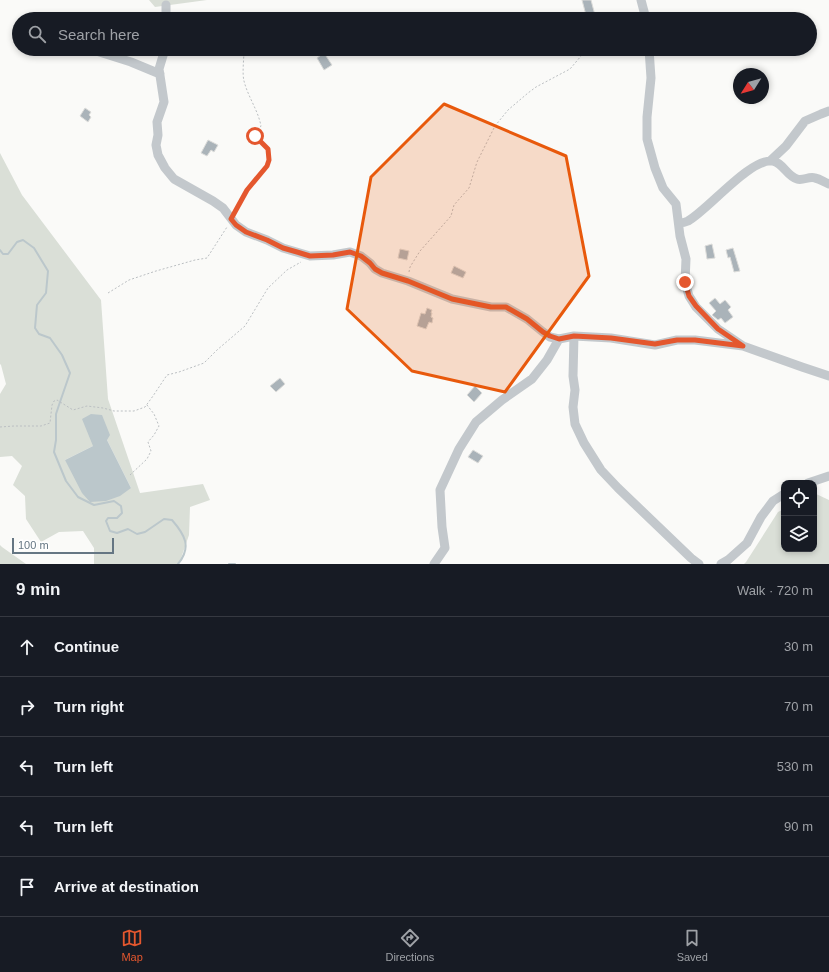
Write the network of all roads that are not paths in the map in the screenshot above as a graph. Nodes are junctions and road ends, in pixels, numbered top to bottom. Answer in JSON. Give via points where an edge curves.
{"nodes":[{"id":1,"x":641,"y":0,"type":"edge"},
{"id":2,"x":166,"y":5,"type":"dead end"},
{"id":3,"x":166,"y":12,"type":"edge"},
{"id":4,"x":644,"y":12,"type":"edge"},
{"id":5,"x":112,"y":56,"type":"edge"},
{"id":6,"x":163,"y":56,"type":"edge"},
{"id":7,"x":649,"y":56,"type":"edge"},
{"id":8,"x":160,"y":74,"type":"junction"},
{"id":9,"x":829,"y":112,"type":"edge"},
{"id":10,"x":770,"y":161,"type":"junction"},
{"id":11,"x":829,"y":184,"type":"edge"},
{"id":12,"x":679,"y":223,"type":"junction"},
{"id":13,"x":574,"y":336,"type":"junction"},
{"id":14,"x":559,"y":339,"type":"junction"},
{"id":15,"x":743,"y":346,"type":"junction"},
{"id":16,"x":829,"y":376,"type":"edge"},
{"id":17,"x":829,"y":476,"type":"edge"},
{"id":18,"x":817,"y":480,"type":"edge"},
{"id":19,"x":781,"y":496,"type":"edge"},
{"id":20,"x":434,"y":564,"type":"edge"},
{"id":21,"x":699,"y":564,"type":"edge"},
{"id":22,"x":721,"y":564,"type":"edge"}],
"edges":[{"from":1,"to":4,"type":"street"},
{"from":2,"to":3,"type":"street"},
{"from":5,"to":8,"type":"street"},
{"from":6,"to":8,"type":"street"},
{"from":7,"to":12,"type":"street","via":[[651,78],[647,139],[663,188],[676,204]]},
{"from":8,"to":14,"type":"street","via":[[164,102],[158,122],[156,145],[165,168],[174,178],[223,208],[236,225],[246,232],[310,256],[350,252],[361,256],[382,273],[452,299],[491,307],[506,307],[550,336]]},
{"from":9,"to":10,"type":"street","via":[[805,121],[786,146]]},
{"from":10,"to":11,"type":"street","via":[[778,162],[790,176],[798,180],[814,177]]},
{"from":10,"to":12,"type":"street","via":[[758,164],[688,221]]},
{"from":12,"to":15,"type":"street","via":[[686,260],[685,282],[689,296],[718,329]]},
{"from":13,"to":14,"type":"street"},
{"from":13,"to":15,"type":"street","via":[[655,344],[695,340]]},
{"from":13,"to":21,"type":"street","via":[[573,407],[575,424],[584,443],[601,470],[618,488]]},
{"from":14,"to":20,"type":"street","via":[[532,379],[476,422],[459,449],[440,490],[445,548]]},
{"from":15,"to":16,"type":"street"},
{"from":17,"to":18,"type":"street"},
{"from":19,"to":22,"type":"street","via":[[761,517],[747,543]]}]}
